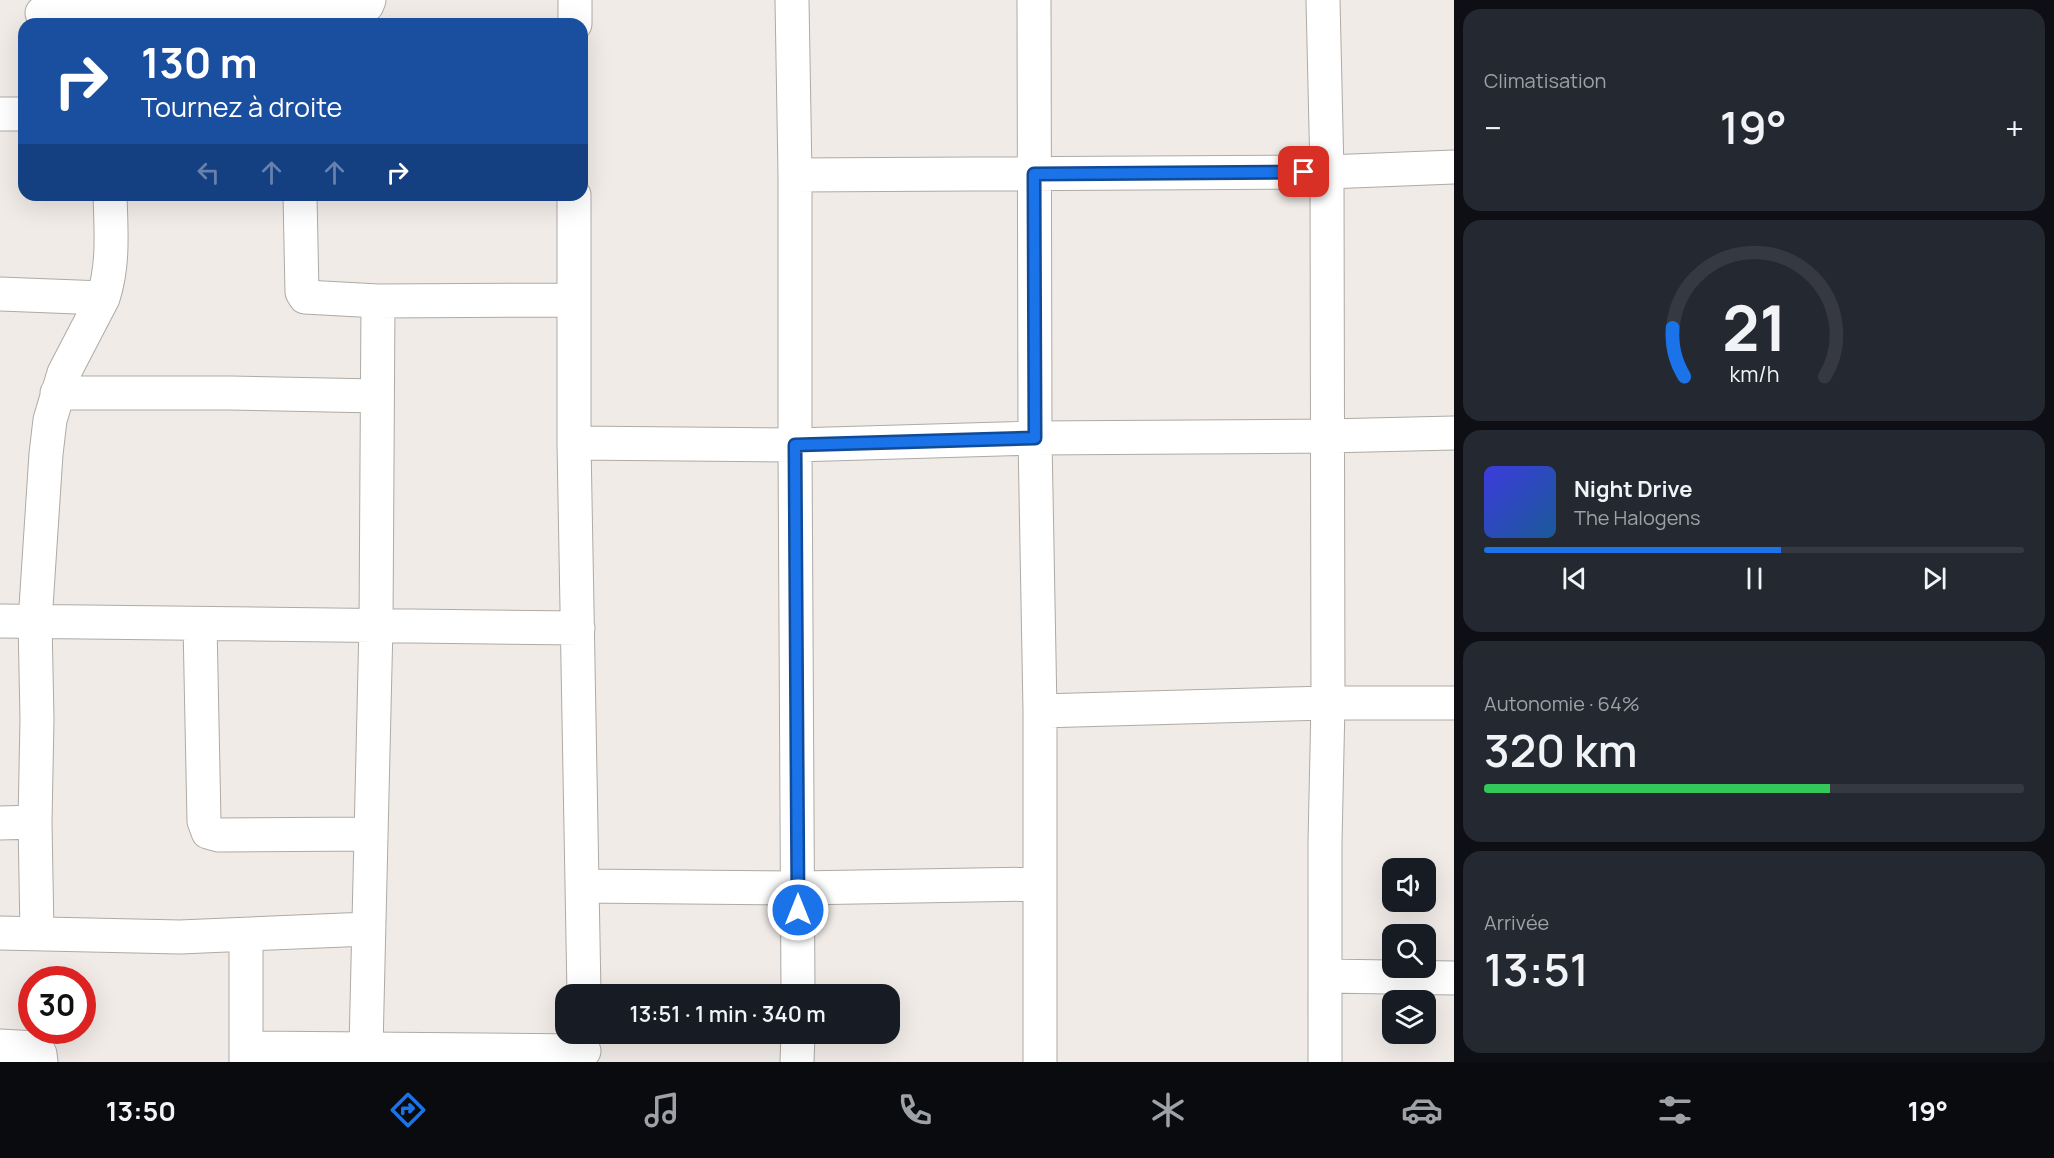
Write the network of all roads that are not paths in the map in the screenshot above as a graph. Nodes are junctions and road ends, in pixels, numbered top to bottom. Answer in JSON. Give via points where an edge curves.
{"nodes":[{"id":1,"x":369,"y":0,"type":"edge"},
{"id":2,"x":574,"y":0,"type":"edge"},
{"id":3,"x":792,"y":0,"type":"edge"},
{"id":4,"x":1034,"y":0,"type":"edge"},
{"id":5,"x":1323,"y":0,"type":"edge"},
{"id":6,"x":43,"y":12,"type":"edge"},
{"id":7,"x":296,"y":17,"type":"edge"},
{"id":8,"x":574,"y":18,"type":"edge"},
{"id":9,"x":0,"y":114,"type":"edge"},
{"id":10,"x":18,"y":114,"type":"edge"},
{"id":11,"x":1454,"y":167,"type":"edge"},
{"id":12,"x":1327,"y":172,"type":"junction"},
{"id":13,"x":1034,"y":174,"type":"junction"},
{"id":14,"x":795,"y":175,"type":"junction"},
{"id":15,"x":110,"y":201,"type":"edge"},
{"id":16,"x":300,"y":201,"type":"edge"},
{"id":17,"x":573,"y":201,"type":"edge"},
{"id":18,"x":0,"y":294,"type":"edge"},
{"id":19,"x":103,"y":298,"type":"junction"},
{"id":20,"x":572,"y":300,"type":"junction"},
{"id":21,"x":378,"y":301,"type":"junction"},
{"id":22,"x":57,"y":393,"type":"junction"},
{"id":23,"x":377,"y":396,"type":"junction"},
{"id":24,"x":1454,"y":433,"type":"edge"},
{"id":25,"x":1327,"y":436,"type":"junction"},
{"id":26,"x":1035,"y":438,"type":"junction"},
{"id":27,"x":574,"y":443,"type":"junction"},
{"id":28,"x":795,"y":445,"type":"junction"},
{"id":29,"x":0,"y":621,"type":"edge"},
{"id":30,"x":35,"y":622,"type":"junction"},
{"id":31,"x":200,"y":624,"type":"junction"},
{"id":32,"x":376,"y":625,"type":"junction"},
{"id":33,"x":578,"y":628,"type":"junction"},
{"id":34,"x":1328,"y":703,"type":"junction"},
{"id":35,"x":1454,"y":703,"type":"edge"},
{"id":36,"x":1040,"y":711,"type":"junction"},
{"id":37,"x":35,"y":822,"type":"junction"},
{"id":38,"x":0,"y":823,"type":"edge"},
{"id":39,"x":371,"y":834,"type":"junction"},
{"id":40,"x":1039,"y":884,"type":"junction"},
{"id":41,"x":583,"y":886,"type":"junction"},
{"id":42,"x":799,"y":888,"type":"junction"},
{"id":43,"x":368,"y":929,"type":"junction"},
{"id":44,"x":0,"y":933,"type":"edge"},
{"id":45,"x":37,"y":933,"type":"junction"},
{"id":46,"x":246,"y":935,"type":"junction"},
{"id":47,"x":1326,"y":976,"type":"junction"},
{"id":48,"x":1454,"y":978,"type":"edge"},
{"id":49,"x":584,"y":984,"type":"edge"},
{"id":50,"x":798,"y":984,"type":"edge"},
{"id":51,"x":798,"y":1044,"type":"edge"},
{"id":52,"x":0,"y":1046,"type":"edge"},
{"id":53,"x":366,"y":1048,"type":"junction"},
{"id":54,"x":584,"y":1049,"type":"edge"},
{"id":55,"x":246,"y":1055,"type":"edge"},
{"id":56,"x":41,"y":1062,"type":"edge"},
{"id":57,"x":797,"y":1062,"type":"edge"},
{"id":58,"x":1040,"y":1062,"type":"edge"},
{"id":59,"x":1325,"y":1062,"type":"edge"}],
"edges":[{"from":1,"to":7,"type":"street","via":[[364,6]]},
{"from":2,"to":8,"type":"street"},
{"from":3,"to":14,"type":"street"},
{"from":4,"to":13,"type":"street"},
{"from":5,"to":12,"type":"street"},
{"from":6,"to":7,"type":"street"},
{"from":9,"to":10,"type":"street"},
{"from":11,"to":12,"type":"street"},
{"from":12,"to":13,"type":"street"},
{"from":12,"to":25,"type":"street"},
{"from":13,"to":14,"type":"street"},
{"from":13,"to":26,"type":"street"},
{"from":14,"to":28,"type":"street"},
{"from":15,"to":19,"type":"street","via":[[112,256]]},
{"from":16,"to":21,"type":"street","via":[[303,296]]},
{"from":17,"to":20,"type":"street"},
{"from":18,"to":19,"type":"street"},
{"from":19,"to":22,"type":"street"},
{"from":20,"to":21,"type":"street"},
{"from":20,"to":27,"type":"street"},
{"from":21,"to":23,"type":"street"},
{"from":22,"to":23,"type":"street"},
{"from":22,"to":30,"type":"street","via":[[46,454]]},
{"from":23,"to":32,"type":"street"},
{"from":24,"to":25,"type":"street"},
{"from":25,"to":26,"type":"street"},
{"from":25,"to":34,"type":"street"},
{"from":26,"to":28,"type":"street"},
{"from":26,"to":36,"type":"street"},
{"from":27,"to":28,"type":"street"},
{"from":27,"to":33,"type":"street"},
{"from":28,"to":42,"type":"street"},
{"from":29,"to":30,"type":"street"},
{"from":30,"to":31,"type":"street"},
{"from":30,"to":37,"type":"street"},
{"from":31,"to":32,"type":"street"},
{"from":31,"to":39,"type":"street","via":[[204,821],[208,832]]},
{"from":32,"to":33,"type":"street"},
{"from":32,"to":39,"type":"street"},
{"from":33,"to":41,"type":"street"},
{"from":34,"to":35,"type":"street"},
{"from":34,"to":36,"type":"street"},
{"from":34,"to":47,"type":"street"},
{"from":36,"to":40,"type":"street"},
{"from":37,"to":38,"type":"street"},
{"from":37,"to":45,"type":"street"},
{"from":39,"to":43,"type":"street"},
{"from":40,"to":42,"type":"street"},
{"from":40,"to":58,"type":"street"},
{"from":41,"to":42,"type":"street"},
{"from":41,"to":49,"type":"street"},
{"from":42,"to":50,"type":"street"},
{"from":43,"to":46,"type":"street"},
{"from":43,"to":53,"type":"street"},
{"from":44,"to":45,"type":"street"},
{"from":45,"to":46,"type":"street"},
{"from":46,"to":55,"type":"street"},
{"from":47,"to":48,"type":"street"},
{"from":47,"to":59,"type":"street"},
{"from":51,"to":57,"type":"street"},
{"from":52,"to":56,"type":"street","via":[[37,1048]]},
{"from":53,"to":54,"type":"street"},
{"from":53,"to":55,"type":"street"}]}
